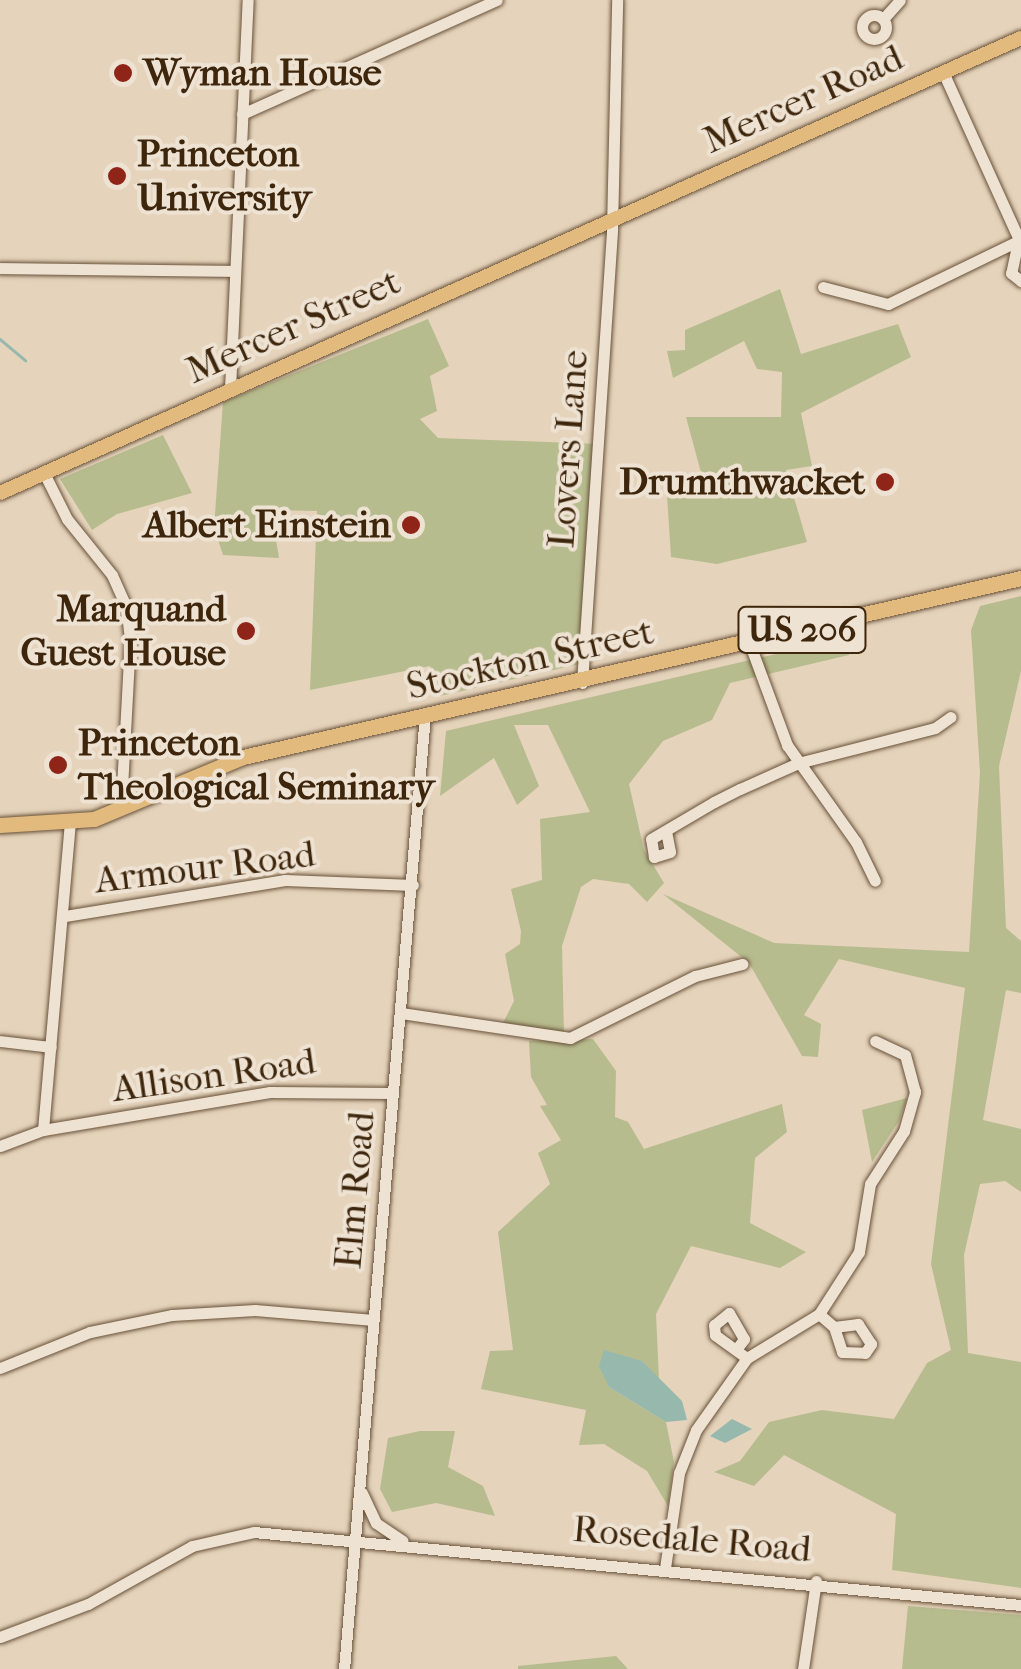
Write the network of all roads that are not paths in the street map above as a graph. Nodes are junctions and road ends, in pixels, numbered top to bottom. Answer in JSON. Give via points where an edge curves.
{"nodes":[{"id":1,"x":248,"y":0,"type":"edge"},
{"id":2,"x":497,"y":0,"type":"edge"},
{"id":3,"x":617,"y":0,"type":"edge"},
{"id":4,"x":900,"y":0,"type":"edge"},
{"id":5,"x":883,"y":19,"type":"dead end"},
{"id":6,"x":1021,"y":38,"type":"edge"},
{"id":7,"x":943,"y":72,"type":"junction"},
{"id":8,"x":242,"y":114,"type":"junction"},
{"id":9,"x":612,"y":219,"type":"junction"},
{"id":10,"x":1019,"y":243,"type":"edge"},
{"id":11,"x":0,"y":268,"type":"edge"},
{"id":12,"x":234,"y":270,"type":"junction"},
{"id":13,"x":1021,"y":281,"type":"edge"},
{"id":14,"x":823,"y":287,"type":"dead end"},
{"id":15,"x":230,"y":389,"type":"junction"},
{"id":16,"x":44,"y":473,"type":"junction"},
{"id":17,"x":0,"y":493,"type":"edge"},
{"id":18,"x":1021,"y":578,"type":"edge"},
{"id":19,"x":748,"y":642,"type":"junction"},
{"id":20,"x":582,"y":683,"type":"junction"},
{"id":21,"x":425,"y":716,"type":"junction"},
{"id":22,"x":951,"y":717,"type":"dead end"},
{"id":23,"x":798,"y":763,"type":"junction"},
{"id":24,"x":122,"y":808,"type":"junction"},
{"id":25,"x":70,"y":824,"type":"junction"},
{"id":26,"x":0,"y":825,"type":"edge"},
{"id":27,"x":666,"y":830,"type":"dead end"},
{"id":28,"x":875,"y":881,"type":"dead end"},
{"id":29,"x":413,"y":886,"type":"junction"},
{"id":30,"x":65,"y":916,"type":"junction"},
{"id":31,"x":742,"y":964,"type":"dead end"},
{"id":32,"x":401,"y":1014,"type":"junction"},
{"id":33,"x":875,"y":1041,"type":"dead end"},
{"id":34,"x":0,"y":1042,"type":"edge"},
{"id":35,"x":51,"y":1048,"type":"junction"},
{"id":36,"x":393,"y":1093,"type":"junction"},
{"id":37,"x":44,"y":1130,"type":"junction"},
{"id":38,"x":0,"y":1146,"type":"edge"},
{"id":39,"x":820,"y":1314,"type":"junction"},
{"id":40,"x":374,"y":1320,"type":"junction"},
{"id":41,"x":834,"y":1327,"type":"dead end"},
{"id":42,"x":0,"y":1368,"type":"edge"},
{"id":43,"x":360,"y":1488,"type":"junction"},
{"id":44,"x":356,"y":1539,"type":"junction"},
{"id":45,"x":412,"y":1544,"type":"junction"},
{"id":46,"x":666,"y":1568,"type":"junction"},
{"id":47,"x":816,"y":1581,"type":"junction"},
{"id":48,"x":1021,"y":1605,"type":"edge"},
{"id":49,"x":0,"y":1636,"type":"edge"},
{"id":50,"x":344,"y":1669,"type":"edge"},
{"id":51,"x":803,"y":1669,"type":"edge"}],
"edges":[{"from":1,"to":8,"type":"street"},
{"from":2,"to":8,"type":"street"},
{"from":3,"to":9,"type":"street","name":"Lovers Lane"},
{"from":4,"to":5,"type":"street"},
{"from":6,"to":7,"type":"main road","name":"Mercer Road"},
{"from":7,"to":9,"type":"main road","name":"Mercer Road"},
{"from":7,"to":10,"type":"street"},
{"from":8,"to":12,"type":"street"},
{"from":9,"to":15,"type":"main road","name":"Mercer Street"},
{"from":9,"to":20,"type":"street","name":"Lovers Lane"},
{"from":10,"to":13,"type":"street","via":[[1011,273]]},
{"from":10,"to":14,"type":"street","via":[[888,304]]},
{"from":11,"to":12,"type":"street"},
{"from":12,"to":15,"type":"street"},
{"from":15,"to":16,"type":"main road","name":"Mercer Street"},
{"from":16,"to":17,"type":"main road","name":"Mercer Street"},
{"from":16,"to":24,"type":"street","via":[[126,606]]},
{"from":18,"to":19,"type":"highway","name":"Stockton Street","number":"US 206"},
{"from":19,"to":20,"type":"highway","name":"Stockton Street","number":"US 206"},
{"from":19,"to":23,"type":"street","via":[[776,724]]},
{"from":20,"to":21,"type":"highway","name":"Stockton Street","number":"US 206"},
{"from":21,"to":24,"type":"highway","name":"Stockton Street","number":"US 206","via":[[222,764]]},
{"from":21,"to":29,"type":"street","name":"Elm Road"},
{"from":22,"to":23,"type":"street","via":[[935,728]]},
{"from":23,"to":27,"type":"street"},
{"from":23,"to":28,"type":"street","via":[[846,826]]},
{"from":24,"to":25,"type":"highway","name":"Stockton Street","number":"US 206"},
{"from":25,"to":26,"type":"highway","name":"Stockton Street","number":"US 206"},
{"from":25,"to":30,"type":"street"},
{"from":29,"to":30,"type":"street","name":"Armour Road","via":[[284,880]]},
{"from":29,"to":32,"type":"street","name":"Elm Road"},
{"from":30,"to":35,"type":"street"},
{"from":31,"to":32,"type":"street","via":[[695,976],[570,1038]]},
{"from":32,"to":36,"type":"street","name":"Elm Road"},
{"from":33,"to":39,"type":"street","via":[[905,1056],[915,1092],[912,1112],[874,1172],[860,1252]]},
{"from":34,"to":35,"type":"street"},
{"from":35,"to":37,"type":"street"},
{"from":36,"to":37,"type":"street","name":"Allison Road","via":[[295,1089]]},
{"from":36,"to":40,"type":"street","name":"Elm Road"},
{"from":37,"to":38,"type":"street","name":"Allison Road"},
{"from":39,"to":41,"type":"street"},
{"from":39,"to":46,"type":"street","via":[[742,1352],[683,1458]]},
{"from":40,"to":42,"type":"street","via":[[255,1310],[172,1315],[90,1332]]},
{"from":40,"to":43,"type":"street","name":"Elm Road"},
{"from":43,"to":44,"type":"street","name":"Elm Road"},
{"from":43,"to":45,"type":"street","via":[[376,1523]]},
{"from":44,"to":45,"type":"street","name":"Rosedale Road"},
{"from":44,"to":49,"type":"street","name":"Rosedale Road","via":[[277,1531],[213,1539],[88,1604]]},
{"from":44,"to":50,"type":"street","name":"Elm Road"},
{"from":45,"to":46,"type":"street","name":"Rosedale Road"},
{"from":46,"to":47,"type":"street","name":"Rosedale Road"},
{"from":47,"to":48,"type":"street","name":"Rosedale Road"},
{"from":47,"to":51,"type":"street"}]}
